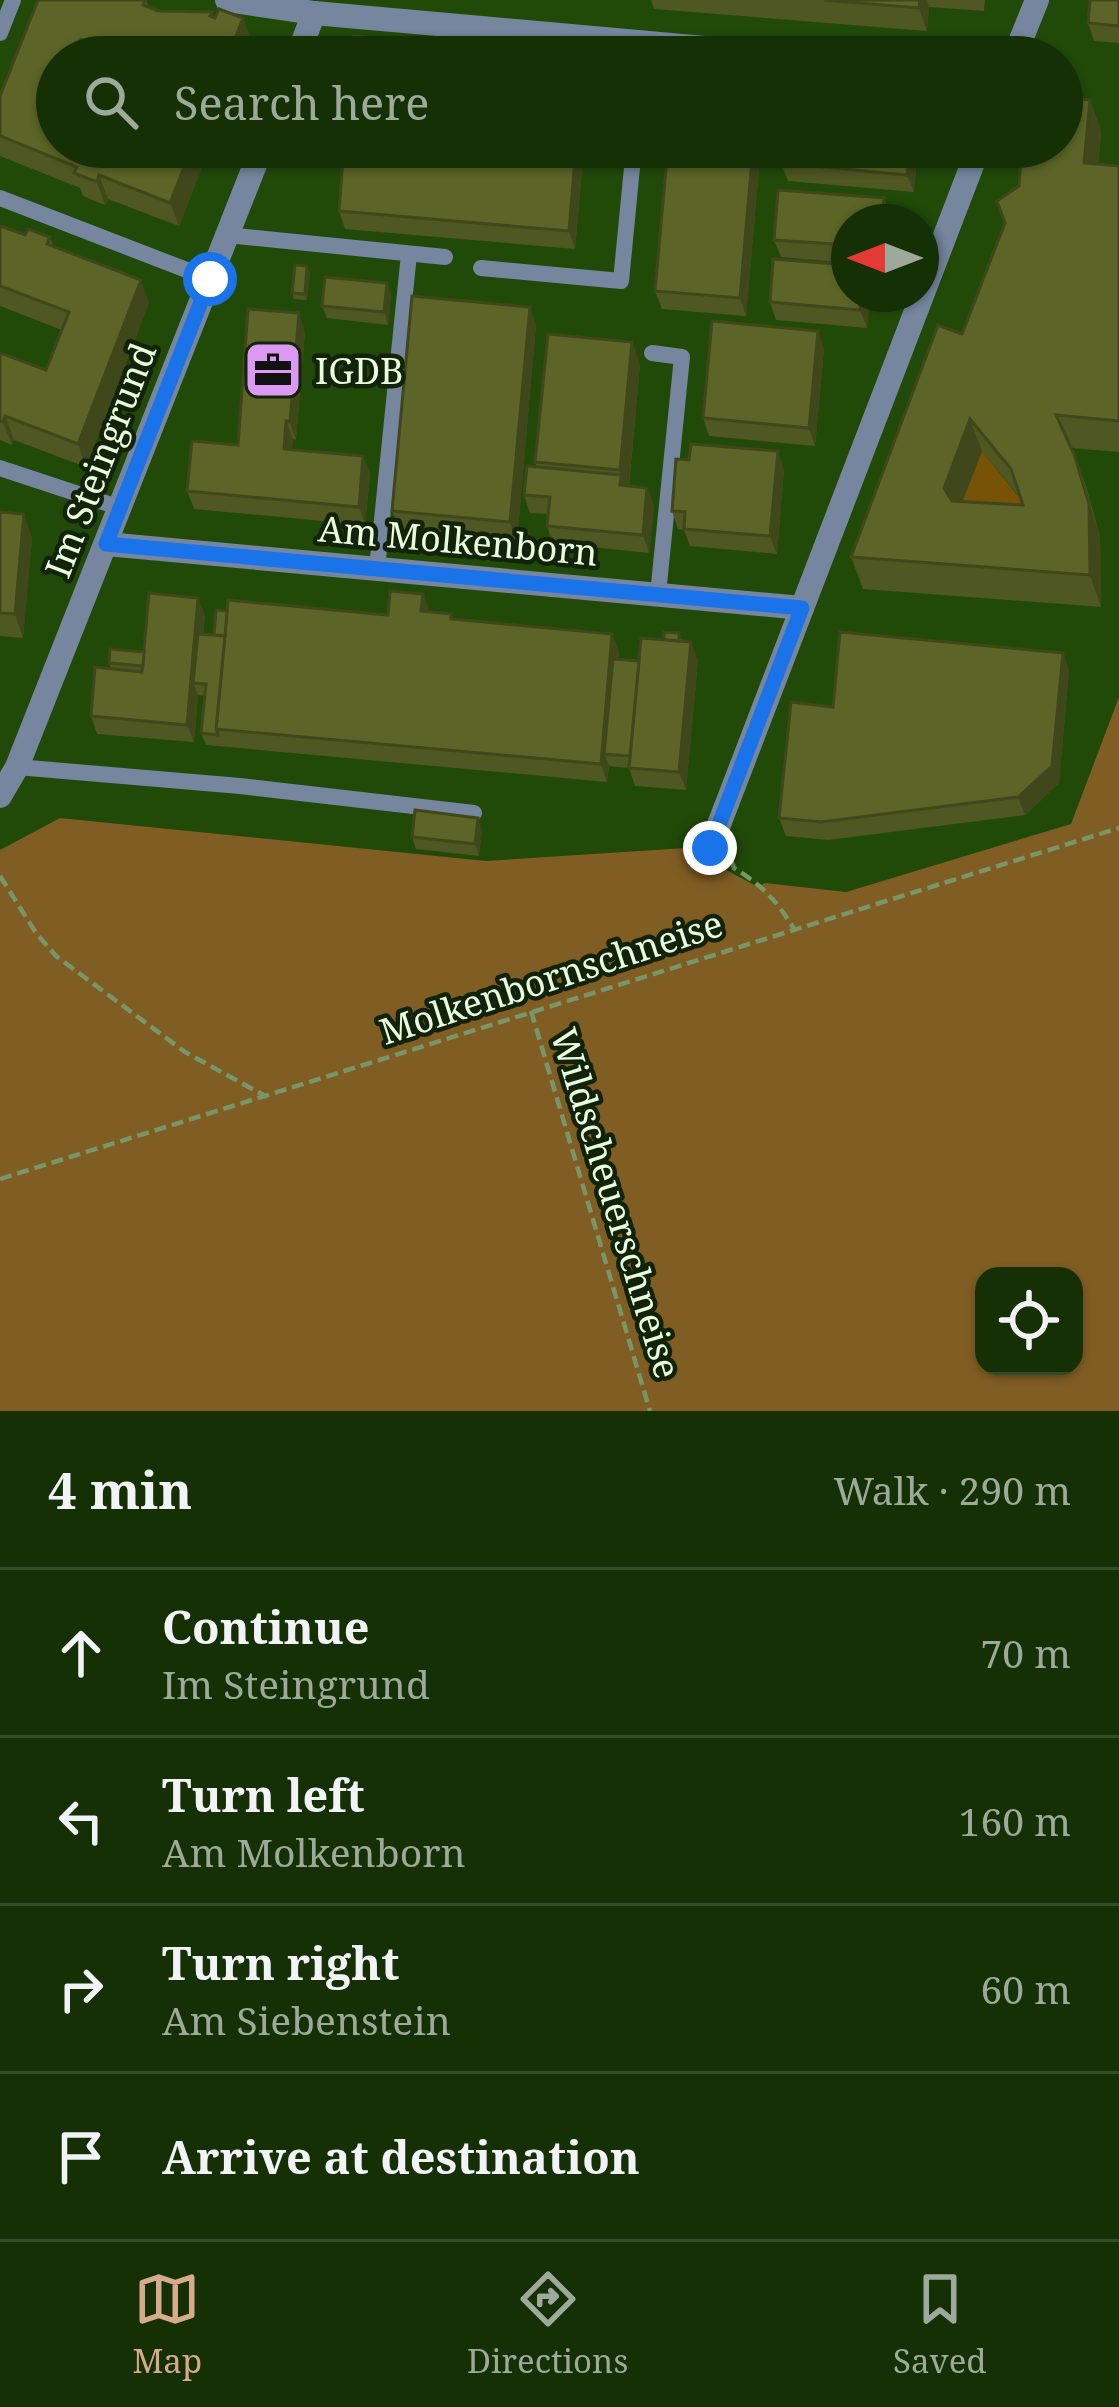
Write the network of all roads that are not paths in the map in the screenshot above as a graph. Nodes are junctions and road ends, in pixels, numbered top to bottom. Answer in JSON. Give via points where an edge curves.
{"nodes":[{"id":1,"x":13,"y":0,"type":"edge"},
{"id":2,"x":227,"y":0,"type":"edge"},
{"id":3,"x":1037,"y":0,"type":"edge"},
{"id":4,"x":314,"y":13,"type":"junction"},
{"id":5,"x":0,"y":33,"type":"edge"},
{"id":6,"x":305,"y":36,"type":"edge"},
{"id":7,"x":519,"y":36,"type":"edge"},
{"id":8,"x":1022,"y":36,"type":"edge"},
{"id":9,"x":254,"y":168,"type":"edge"},
{"id":10,"x":632,"y":168,"type":"edge"},
{"id":11,"x":971,"y":168,"type":"edge"},
{"id":12,"x":0,"y":198,"type":"edge"},
{"id":13,"x":227,"y":235,"type":"junction"},
{"id":14,"x":409,"y":254,"type":"junction"},
{"id":15,"x":445,"y":256,"type":"dead end"},
{"id":16,"x":481,"y":268,"type":"dead end"},
{"id":17,"x":210,"y":279,"type":"junction"},
{"id":18,"x":652,"y":353,"type":"dead end"},
{"id":19,"x":0,"y":468,"type":"edge"},
{"id":20,"x":121,"y":508,"type":"junction"},
{"id":21,"x":106,"y":544,"type":"junction"},
{"id":22,"x":376,"y":568,"type":"junction"},
{"id":23,"x":658,"y":594,"type":"junction"},
{"id":24,"x":802,"y":608,"type":"junction"},
{"id":25,"x":17,"y":767,"type":"junction"},
{"id":26,"x":0,"y":796,"type":"edge"},
{"id":27,"x":474,"y":814,"type":"edge"},
{"id":28,"x":713,"y":841,"type":"road end"}],
"edges":[{"from":1,"to":5,"type":"lane"},
{"from":2,"to":4,"type":"street"},
{"from":3,"to":8,"type":"street"},
{"from":4,"to":6,"type":"street"},
{"from":4,"to":7,"type":"street"},
{"from":9,"to":13,"type":"street","name":"Im Steingrund"},
{"from":10,"to":16,"type":"lane","via":[[621,281]]},
{"from":11,"to":24,"type":"street"},
{"from":12,"to":17,"type":"lane"},
{"from":13,"to":14,"type":"lane"},
{"from":13,"to":17,"type":"street","name":"Im Steingrund"},
{"from":14,"to":15,"type":"lane"},
{"from":14,"to":22,"type":"lane"},
{"from":17,"to":20,"type":"street","name":"Im Steingrund"},
{"from":18,"to":23,"type":"lane","via":[[682,356]]},
{"from":19,"to":20,"type":"lane"},
{"from":20,"to":21,"type":"street","name":"Im Steingrund"},
{"from":21,"to":22,"type":"street","name":"Am Molkenborn"},
{"from":21,"to":25,"type":"street","name":"Im Steingrund"},
{"from":22,"to":23,"type":"street","name":"Am Molkenborn"},
{"from":23,"to":24,"type":"street","name":"Am Molkenborn"},
{"from":24,"to":28,"type":"street"},
{"from":25,"to":26,"type":"street","name":"Im Steingrund"},
{"from":25,"to":27,"type":"lane"}]}
